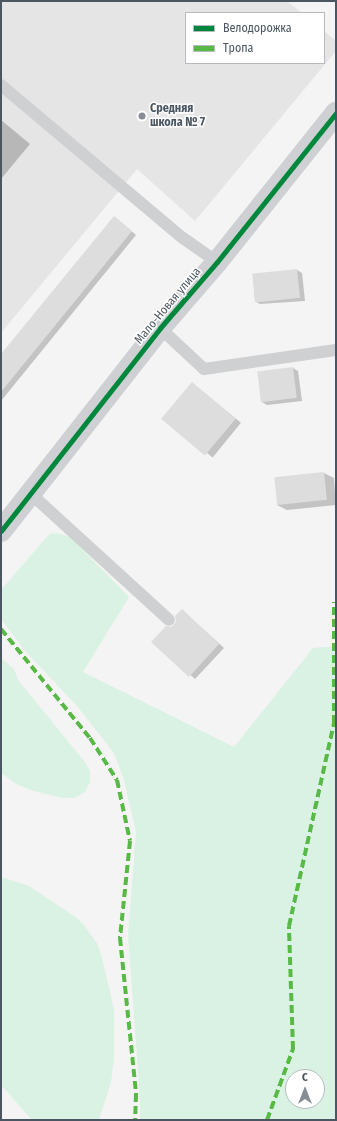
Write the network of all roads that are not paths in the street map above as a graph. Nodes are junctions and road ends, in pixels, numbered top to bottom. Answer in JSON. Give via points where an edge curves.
{"nodes":[{"id":1,"x":1,"y":85,"type":"edge"},
{"id":2,"x":336,"y":113,"type":"edge"},
{"id":3,"x":217,"y":262,"type":"junction"},
{"id":4,"x":160,"y":328,"type":"junction"},
{"id":5,"x":336,"y":350,"type":"edge"},
{"id":6,"x":30,"y":494,"type":"junction"},
{"id":7,"x":1,"y":531,"type":"edge"},
{"id":8,"x":170,"y":620,"type":"dead end"}],
"edges":[{"from":1,"to":3,"type":"lane","via":[[183,238]]},
{"from":2,"to":3,"type":"street","name":"Мало-Новая улица"},
{"from":3,"to":4,"type":"street","name":"Мало-Новая улица"},
{"from":4,"to":5,"type":"lane","via":[[204,369]]},
{"from":4,"to":6,"type":"street","name":"Мало-Новая улица"},
{"from":6,"to":7,"type":"street","name":"Мало-Новая улица"},
{"from":6,"to":8,"type":"lane"}]}
